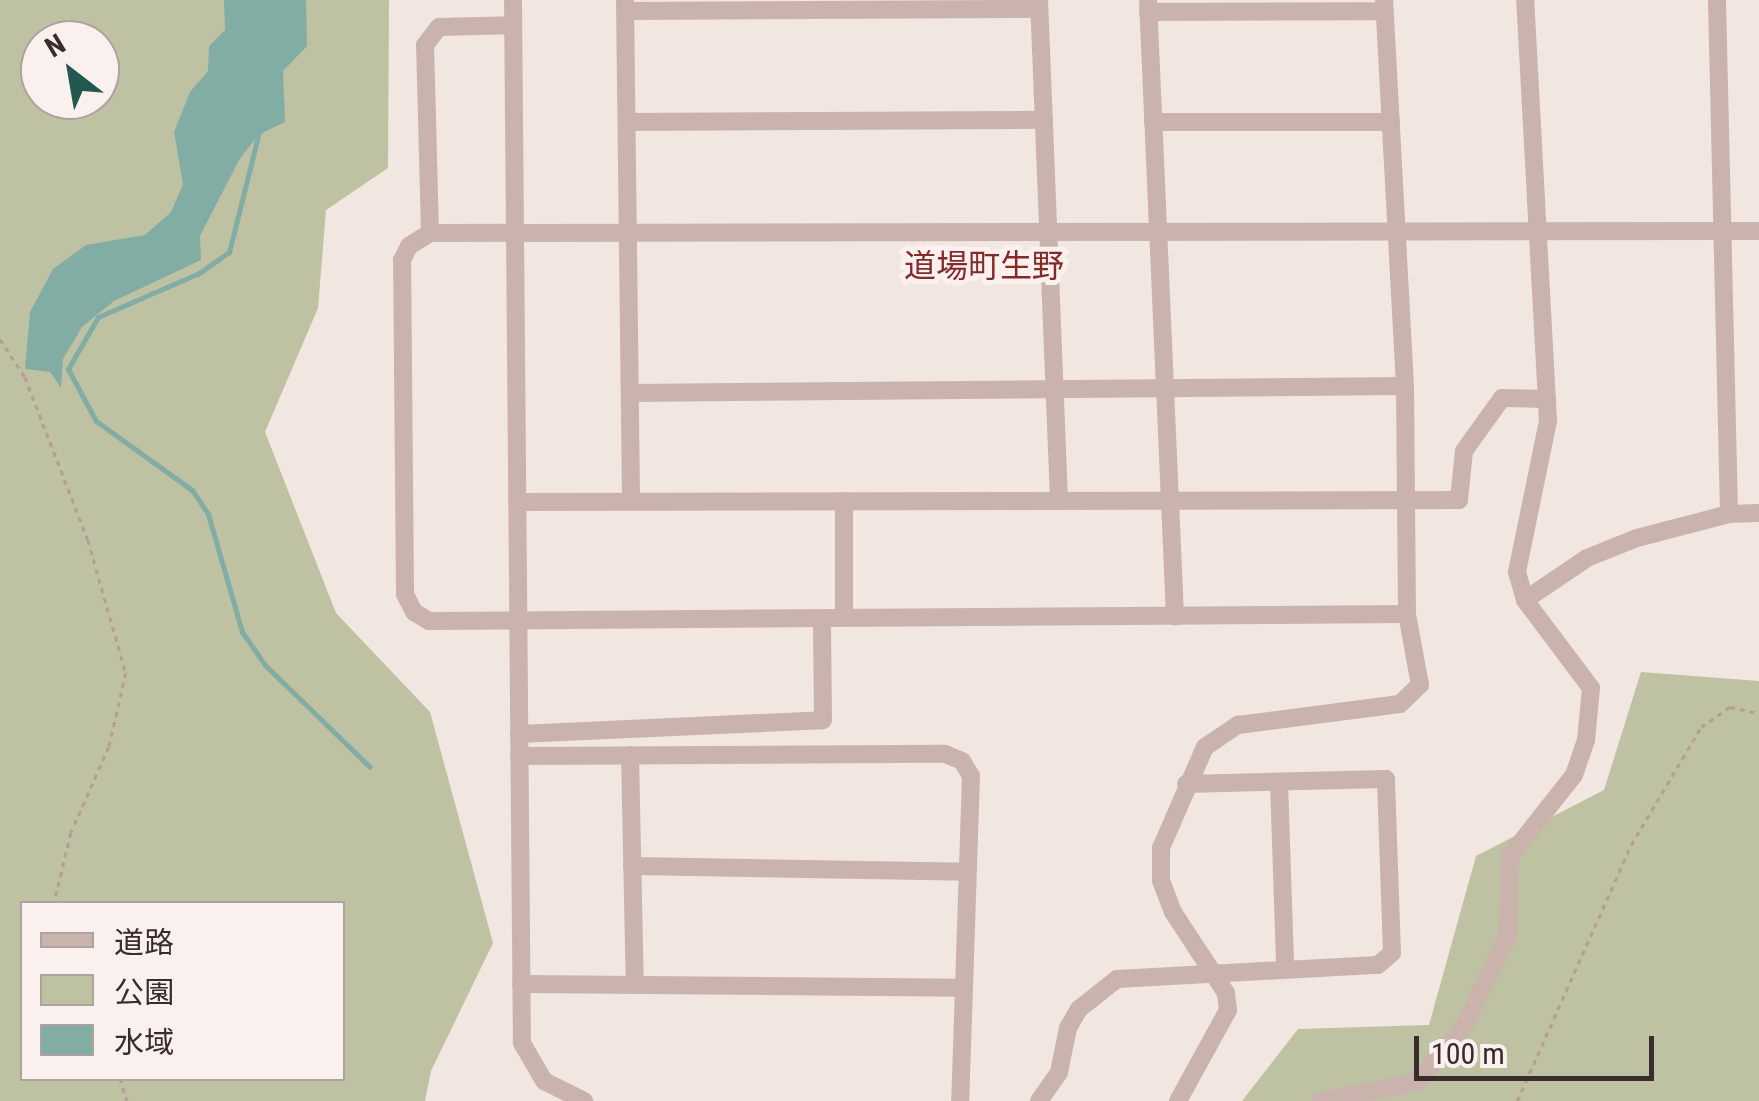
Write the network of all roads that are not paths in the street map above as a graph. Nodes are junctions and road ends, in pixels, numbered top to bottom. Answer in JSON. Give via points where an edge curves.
{"nodes":[{"id":1,"x":513,"y":0,"type":"edge"},
{"id":2,"x":1526,"y":0,"type":"edge"},
{"id":3,"x":1717,"y":0,"type":"edge"},
{"id":4,"x":1039,"y":4,"type":"edge"},
{"id":5,"x":626,"y":5,"type":"edge"},
{"id":6,"x":1148,"y":6,"type":"edge"},
{"id":7,"x":1384,"y":6,"type":"edge"},
{"id":8,"x":513,"y":25,"type":"junction"},
{"id":9,"x":1044,"y":120,"type":"junction"},
{"id":10,"x":626,"y":122,"type":"junction"},
{"id":11,"x":1154,"y":122,"type":"junction"},
{"id":12,"x":1390,"y":122,"type":"junction"},
{"id":13,"x":1722,"y":231,"type":"junction"},
{"id":14,"x":1759,"y":231,"type":"edge"},
{"id":15,"x":1048,"y":232,"type":"junction"},
{"id":16,"x":1158,"y":232,"type":"junction"},
{"id":17,"x":1396,"y":232,"type":"junction"},
{"id":18,"x":1538,"y":232,"type":"junction"},
{"id":19,"x":430,"y":233,"type":"junction"},
{"id":20,"x":515,"y":233,"type":"junction"},
{"id":21,"x":628,"y":233,"type":"junction"},
{"id":22,"x":1405,"y":386,"type":"junction"},
{"id":23,"x":1165,"y":388,"type":"junction"},
{"id":24,"x":1055,"y":389,"type":"junction"},
{"id":25,"x":630,"y":393,"type":"junction"},
{"id":26,"x":1547,"y":399,"type":"junction"},
{"id":27,"x":1406,"y":500,"type":"junction"},
{"id":28,"x":844,"y":501,"type":"junction"},
{"id":29,"x":1059,"y":501,"type":"junction"},
{"id":30,"x":1170,"y":501,"type":"junction"},
{"id":31,"x":517,"y":502,"type":"junction"},
{"id":32,"x":631,"y":502,"type":"junction"},
{"id":33,"x":1759,"y":513,"type":"edge"},
{"id":34,"x":1729,"y":514,"type":"junction"},
{"id":35,"x":1525,"y":600,"type":"junction"},
{"id":36,"x":1407,"y":614,"type":"junction"},
{"id":37,"x":1175,"y":616,"type":"junction"},
{"id":38,"x":844,"y":618,"type":"junction"},
{"id":39,"x":822,"y":619,"type":"junction"},
{"id":40,"x":518,"y":621,"type":"junction"},
{"id":41,"x":519,"y":734,"type":"junction"},
{"id":42,"x":630,"y":755,"type":"junction"},
{"id":43,"x":519,"y":756,"type":"junction"},
{"id":44,"x":1279,"y":782,"type":"junction"},
{"id":45,"x":1186,"y":784,"type":"junction"},
{"id":46,"x":632,"y":866,"type":"junction"},
{"id":47,"x":968,"y":872,"type":"junction"},
{"id":48,"x":1285,"y":967,"type":"junction"},
{"id":49,"x":1210,"y":969,"type":"junction"},
{"id":50,"x":521,"y":984,"type":"junction"},
{"id":51,"x":634,"y":985,"type":"junction"},
{"id":52,"x":964,"y":988,"type":"junction"},
{"id":53,"x":584,"y":1101,"type":"edge"},
{"id":54,"x":960,"y":1101,"type":"edge"},
{"id":55,"x":1039,"y":1101,"type":"edge"},
{"id":56,"x":1178,"y":1101,"type":"edge"},
{"id":57,"x":1320,"y":1101,"type":"edge"}],
"edges":[{"from":1,"to":8,"type":"street"},
{"from":2,"to":18,"type":"street"},
{"from":3,"to":13,"type":"street"},
{"from":4,"to":5,"type":"street"},
{"from":4,"to":9,"type":"street"},
{"from":5,"to":10,"type":"street"},
{"from":6,"to":7,"type":"street"},
{"from":6,"to":11,"type":"street"},
{"from":7,"to":12,"type":"street"},
{"from":8,"to":19,"type":"street","via":[[439,27],[425,44]]},
{"from":8,"to":20,"type":"street"},
{"from":9,"to":10,"type":"street"},
{"from":9,"to":15,"type":"street"},
{"from":10,"to":21,"type":"street"},
{"from":11,"to":12,"type":"street"},
{"from":11,"to":16,"type":"street"},
{"from":12,"to":17,"type":"street"},
{"from":13,"to":14,"type":"street"},
{"from":13,"to":18,"type":"street"},
{"from":13,"to":34,"type":"street"},
{"from":15,"to":16,"type":"street"},
{"from":15,"to":21,"type":"street"},
{"from":15,"to":24,"type":"street"},
{"from":16,"to":17,"type":"street"},
{"from":16,"to":23,"type":"street"},
{"from":17,"to":18,"type":"street"},
{"from":17,"to":22,"type":"street"},
{"from":18,"to":26,"type":"street"},
{"from":19,"to":20,"type":"street"},
{"from":19,"to":40,"type":"street","via":[[409,246],[402,260],[406,594],[414,612],[429,622]]},
{"from":20,"to":21,"type":"street"},
{"from":20,"to":31,"type":"street"},
{"from":21,"to":25,"type":"street"},
{"from":22,"to":23,"type":"street"},
{"from":22,"to":27,"type":"street"},
{"from":23,"to":24,"type":"street"},
{"from":23,"to":30,"type":"street"},
{"from":24,"to":25,"type":"street"},
{"from":24,"to":29,"type":"street"},
{"from":25,"to":32,"type":"street"},
{"from":26,"to":27,"type":"street","via":[[1502,398],[1464,451],[1459,500]]},
{"from":26,"to":35,"type":"street","via":[[1517,572]]},
{"from":27,"to":30,"type":"street"},
{"from":27,"to":36,"type":"street"},
{"from":28,"to":29,"type":"street"},
{"from":28,"to":32,"type":"street"},
{"from":28,"to":38,"type":"street"},
{"from":29,"to":30,"type":"street"},
{"from":30,"to":37,"type":"street"},
{"from":31,"to":32,"type":"street"},
{"from":31,"to":40,"type":"street"},
{"from":33,"to":34,"type":"street"},
{"from":34,"to":35,"type":"street","via":[[1604,551]]},
{"from":35,"to":57,"type":"street","via":[[1591,688],[1574,776],[1510,856],[1508,935],[1465,1024],[1430,1069],[1397,1088]]},
{"from":36,"to":37,"type":"street"},
{"from":36,"to":45,"type":"street","via":[[1420,685],[1400,704],[1238,726],[1205,746]]},
{"from":37,"to":38,"type":"street"},
{"from":38,"to":39,"type":"street"},
{"from":39,"to":40,"type":"street"},
{"from":39,"to":41,"type":"street","via":[[822,720]]},
{"from":40,"to":41,"type":"street"},
{"from":41,"to":43,"type":"street"},
{"from":42,"to":43,"type":"street"},
{"from":42,"to":46,"type":"street"},
{"from":42,"to":47,"type":"street","via":[[945,754],[962,761],[970,776]]},
{"from":43,"to":50,"type":"street"},
{"from":44,"to":45,"type":"street"},
{"from":44,"to":48,"type":"street"},
{"from":44,"to":48,"type":"street","via":[[1386,779],[1392,934],[1392,953],[1378,965]]},
{"from":45,"to":49,"type":"street","via":[[1161,848],[1162,880]]},
{"from":46,"to":47,"type":"street"},
{"from":46,"to":51,"type":"street"},
{"from":47,"to":52,"type":"street"},
{"from":48,"to":49,"type":"street"},
{"from":49,"to":55,"type":"street","via":[[1138,974],[1092,994],[1068,1028],[1059,1072]]},
{"from":49,"to":56,"type":"street","via":[[1226,992],[1228,1010]]},
{"from":50,"to":51,"type":"street"},
{"from":50,"to":53,"type":"street","via":[[522,1043],[530,1065],[563,1094]]},
{"from":51,"to":52,"type":"street"},
{"from":52,"to":54,"type":"street"}]}
